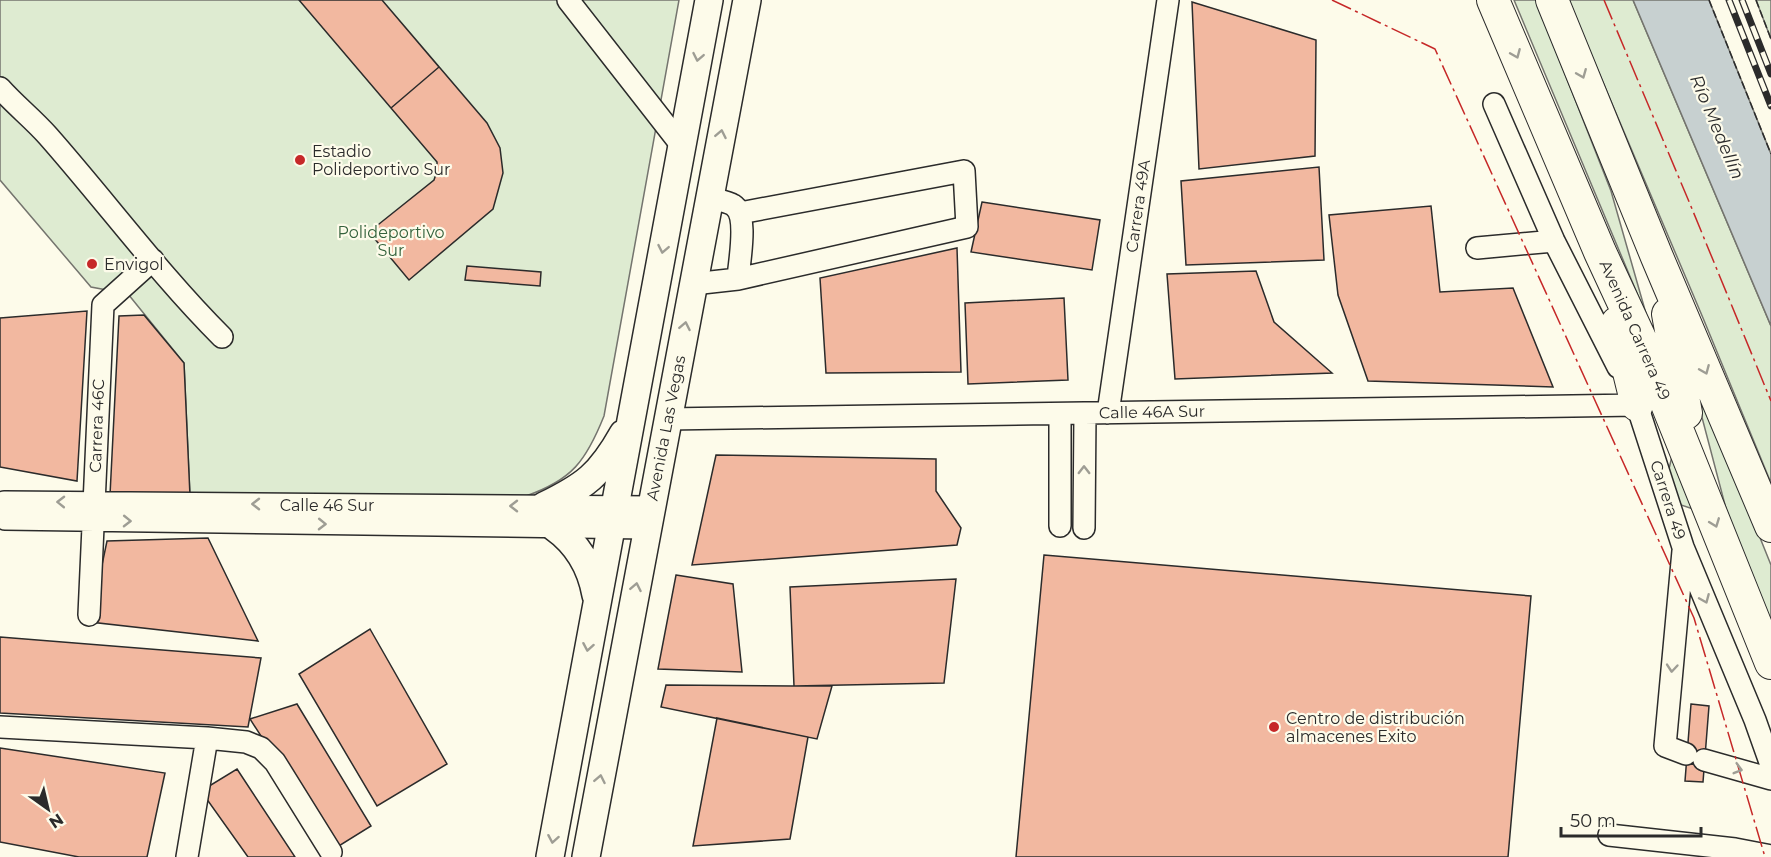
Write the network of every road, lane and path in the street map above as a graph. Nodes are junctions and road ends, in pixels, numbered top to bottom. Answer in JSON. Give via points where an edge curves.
{"nodes":[{"id":1,"x":568,"y":0,"type":"edge"},
{"id":2,"x":709,"y":0,"type":"edge"},
{"id":3,"x":747,"y":0,"type":"edge"},
{"id":4,"x":1168,"y":0,"type":"edge"},
{"id":5,"x":1493,"y":0,"type":"edge"},
{"id":6,"x":1552,"y":0,"type":"edge"},
{"id":7,"x":0,"y":88,"type":"edge"},
{"id":8,"x":1494,"y":104,"type":"dead end"},
{"id":9,"x":682,"y":146,"type":"junction"},
{"id":10,"x":709,"y":198,"type":"junction"},
{"id":11,"x":740,"y":213,"type":"junction"},
{"id":12,"x":1554,"y":241,"type":"junction"},
{"id":13,"x":1477,"y":248,"type":"dead end"},
{"id":14,"x":1600,"y":252,"type":"junction"},
{"id":15,"x":1657,"y":257,"type":"junction"},
{"id":16,"x":153,"y":260,"type":"junction"},
{"id":17,"x":738,"y":279,"type":"junction"},
{"id":18,"x":693,"y":285,"type":"junction"},
{"id":19,"x":222,"y":337,"type":"dead end"},
{"id":20,"x":1637,"y":405,"type":"junction"},
{"id":21,"x":1085,"y":413,"type":"junction"},
{"id":22,"x":1108,"y":413,"type":"junction"},
{"id":23,"x":1060,"y":414,"type":"junction"},
{"id":24,"x":668,"y":419,"type":"junction"},
{"id":25,"x":631,"y":420,"type":"junction"},
{"id":26,"x":1697,"y":476,"type":"junction"},
{"id":27,"x":94,"y":512,"type":"junction"},
{"id":28,"x":2,"y":513,"type":"edge"},
{"id":29,"x":549,"y":517,"type":"junction"},
{"id":30,"x":612,"y":517,"type":"junction"},
{"id":31,"x":649,"y":518,"type":"junction"},
{"id":32,"x":1060,"y":526,"type":"dead end"},
{"id":33,"x":1771,"y":526,"type":"edge"},
{"id":34,"x":1084,"y":528,"type":"dead end"},
{"id":35,"x":1683,"y":547,"type":"junction"},
{"id":36,"x":597,"y":599,"type":"junction"},
{"id":37,"x":90,"y":615,"type":"dead end"},
{"id":38,"x":1771,"y":663,"type":"edge"},
{"id":39,"x":0,"y":727,"type":"edge"},
{"id":40,"x":207,"y":738,"type":"junction"},
{"id":41,"x":1771,"y":765,"type":"edge"},
{"id":42,"x":1771,"y":779,"type":"edge"},
{"id":43,"x":1609,"y":835,"type":"dead end"},
{"id":44,"x":331,"y":852,"type":"dead end"},
{"id":45,"x":1771,"y":856,"type":"edge"},
{"id":46,"x":187,"y":857,"type":"edge"},
{"id":47,"x":550,"y":857,"type":"edge"},
{"id":48,"x":586,"y":857,"type":"edge"}],
"edges":[{"from":1,"to":9,"type":"street"},
{"from":2,"to":9,"type":"main road","one_way":true},
{"from":10,"to":3,"type":"main road","name":"Avenida Las Vegas","one_way":true},
{"from":4,"to":22,"type":"street","name":"Carrera 49A"},
{"from":5,"to":14,"type":"highway","name":"Avenida Carrera 49","one_way":true},
{"from":6,"to":15,"type":"highway","one_way":true},
{"from":7,"to":16,"type":"street","via":[[46,134]]},
{"from":8,"to":12,"type":"street","name":"Carrera 49"},
{"from":9,"to":25,"type":"main road","one_way":true},
{"from":10,"to":11,"type":"street","via":[[732,204]]},
{"from":10,"to":18,"type":"main road","name":"Avenida Las Vegas"},
{"from":11,"to":17,"type":"street"},
{"from":11,"to":17,"type":"street","via":[[964,171],[967,227]]},
{"from":12,"to":13,"type":"street"},
{"from":12,"to":20,"type":"street","name":"Carrera 49"},
{"from":14,"to":20,"type":"highway"},
{"from":14,"to":26,"type":"highway","name":"Avenida Carrera 49"},
{"from":15,"to":26,"type":"highway"},
{"from":15,"to":33,"type":"highway","one_way":true},
{"from":16,"to":19,"type":"street"},
{"from":16,"to":27,"type":"street","name":"Carrera 46C","via":[[103,305]]},
{"from":17,"to":18,"type":"street"},
{"from":24,"to":18,"type":"main road","name":"Avenida Las Vegas","one_way":true},
{"from":20,"to":22,"type":"street","name":"Calle 46A Sur"},
{"from":20,"to":35,"type":"street","name":"Carrera 49"},
{"from":21,"to":22,"type":"street","name":"Calle 46A Sur"},
{"from":21,"to":23,"type":"street","name":"Calle 46A Sur"},
{"from":34,"to":21,"type":"street","one_way":true},
{"from":23,"to":24,"type":"street","name":"Calle 46A Sur"},
{"from":23,"to":32,"type":"street"},
{"from":24,"to":31,"type":"main road","name":"Avenida Las Vegas"},
{"from":25,"to":29,"type":"main road","via":[[593,477]]},
{"from":25,"to":30,"type":"main road"},
{"from":26,"to":38,"type":"highway","name":"Avenida Carrera 49","one_way":true},
{"from":27,"to":28,"type":"street","name":"Calle 46 Sur"},
{"from":27,"to":29,"type":"street","name":"Calle 46 Sur"},
{"from":27,"to":37,"type":"street","name":"Carrera 46C"},
{"from":29,"to":30,"type":"street","name":"Calle 46 Sur"},
{"from":29,"to":36,"type":"main road","via":[[587,565]]},
{"from":30,"to":31,"type":"street","name":"Calle 46 Sur"},
{"from":30,"to":36,"type":"main road"},
{"from":48,"to":31,"type":"main road","name":"Avenida Las Vegas","one_way":true},
{"from":35,"to":41,"type":"street","name":"Carrera 49","one_way":true},
{"from":35,"to":42,"type":"street","one_way":true,"via":[[1665,746]]},
{"from":36,"to":47,"type":"main road","one_way":true},
{"from":39,"to":40,"type":"street"},
{"from":40,"to":44,"type":"street","via":[[246,742],[261,748],[275,762]]},
{"from":40,"to":46,"type":"street"},
{"from":43,"to":45,"type":"street"}]}
